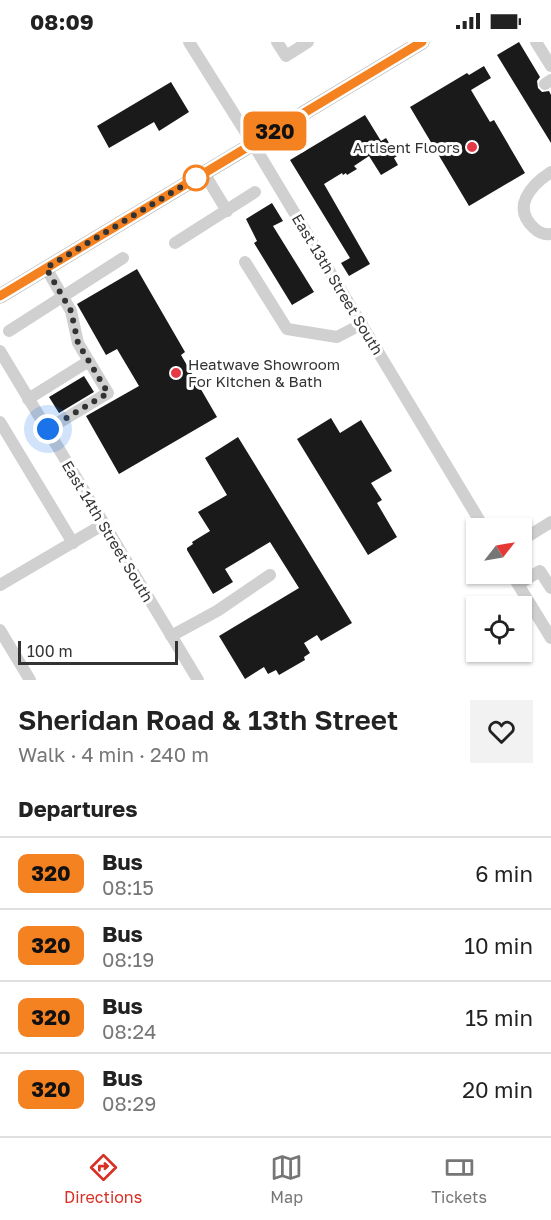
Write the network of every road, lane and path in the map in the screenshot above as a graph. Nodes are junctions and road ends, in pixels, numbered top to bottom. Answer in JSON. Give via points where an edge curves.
{"nodes":[{"id":1,"x":189,"y":42,"type":"edge"},
{"id":2,"x":277,"y":42,"type":"edge"},
{"id":3,"x":308,"y":42,"type":"edge"},
{"id":4,"x":422,"y":42,"type":"edge"},
{"id":5,"x":536,"y":42,"type":"edge"},
{"id":6,"x":551,"y":66,"type":"edge"},
{"id":7,"x":253,"y":144,"type":"junction"},
{"id":8,"x":551,"y":172,"type":"edge"},
{"id":9,"x":204,"y":173,"type":"junction"},
{"id":10,"x":255,"y":192,"type":"dead end"},
{"id":11,"x":227,"y":211,"type":"junction"},
{"id":12,"x":551,"y":234,"type":"edge"},
{"id":13,"x":175,"y":243,"type":"dead end"},
{"id":14,"x":123,"y":258,"type":"dead end"},
{"id":15,"x":245,"y":262,"type":"dead end"},
{"id":16,"x":46,"y":268,"type":"junction"},
{"id":17,"x":0,"y":296,"type":"edge"},
{"id":18,"x":62,"y":296,"type":"junction"},
{"id":19,"x":362,"y":324,"type":"junction"},
{"id":20,"x":9,"y":331,"type":"dead end"},
{"id":21,"x":0,"y":351,"type":"edge"},
{"id":22,"x":89,"y":361,"type":"junction"},
{"id":23,"x":28,"y":399,"type":"junction"},
{"id":24,"x":0,"y":422,"type":"edge"},
{"id":25,"x":48,"y":429,"type":"junction"},
{"id":26,"x":478,"y":518,"type":"edge"},
{"id":27,"x":551,"y":522,"type":"edge"},
{"id":28,"x":104,"y":524,"type":"junction"},
{"id":29,"x":532,"y":534,"type":"edge"},
{"id":30,"x":73,"y":543,"type":"junction"},
{"id":31,"x":532,"y":573,"type":"edge"},
{"id":32,"x":270,"y":575,"type":"dead end"},
{"id":33,"x":518,"y":584,"type":"edge"},
{"id":34,"x":0,"y":585,"type":"edge"},
{"id":35,"x":551,"y":588,"type":"edge"},
{"id":36,"x":0,"y":630,"type":"edge"},
{"id":37,"x":171,"y":636,"type":"junction"},
{"id":38,"x":551,"y":636,"type":"edge"},
{"id":39,"x":4,"y":644,"type":"edge"},
{"id":40,"x":30,"y":680,"type":"edge"},
{"id":41,"x":198,"y":680,"type":"edge"}],
"edges":[{"from":1,"to":7,"type":"street","name":"East 13th Street South"},
{"from":2,"to":3,"type":"street","via":[[286,56]]},
{"from":4,"to":7,"type":"main road"},
{"from":5,"to":6,"type":"street"},
{"from":7,"to":9,"type":"main road"},
{"from":7,"to":19,"type":"street","name":"East 13th Street South"},
{"from":8,"to":12,"type":"street","via":[[533,186],[523,206],[525,216],[537,231]]},
{"from":9,"to":11,"type":"street"},
{"from":9,"to":16,"type":"main road"},
{"from":10,"to":11,"type":"street"},
{"from":11,"to":13,"type":"street"},
{"from":14,"to":18,"type":"street"},
{"from":15,"to":19,"type":"street","via":[[287,329],[337,337]]},
{"from":16,"to":17,"type":"main road"},
{"from":16,"to":18,"type":"street"},
{"from":18,"to":20,"type":"street"},
{"from":18,"to":22,"type":"street","via":[[71,311],[78,343]]},
{"from":19,"to":26,"type":"street","name":"East 13th Street South"},
{"from":21,"to":23,"type":"street","name":"East 14th Street South"},
{"from":22,"to":23,"type":"street"},
{"from":22,"to":25,"type":"street","via":[[108,393]]},
{"from":23,"to":25,"type":"street","name":"East 14th Street South"},
{"from":24,"to":30,"type":"street"},
{"from":25,"to":28,"type":"street","name":"East 14th Street South"},
{"from":27,"to":29,"type":"street"},
{"from":28,"to":30,"type":"street"},
{"from":28,"to":37,"type":"street","name":"East 14th Street South"},
{"from":30,"to":34,"type":"street"},
{"from":31,"to":35,"type":"street","via":[[540,571]]},
{"from":32,"to":37,"type":"street"},
{"from":33,"to":38,"type":"street"},
{"from":36,"to":39,"type":"street"},
{"from":37,"to":41,"type":"street","name":"East 14th Street South"},
{"from":39,"to":40,"type":"street"}]}
